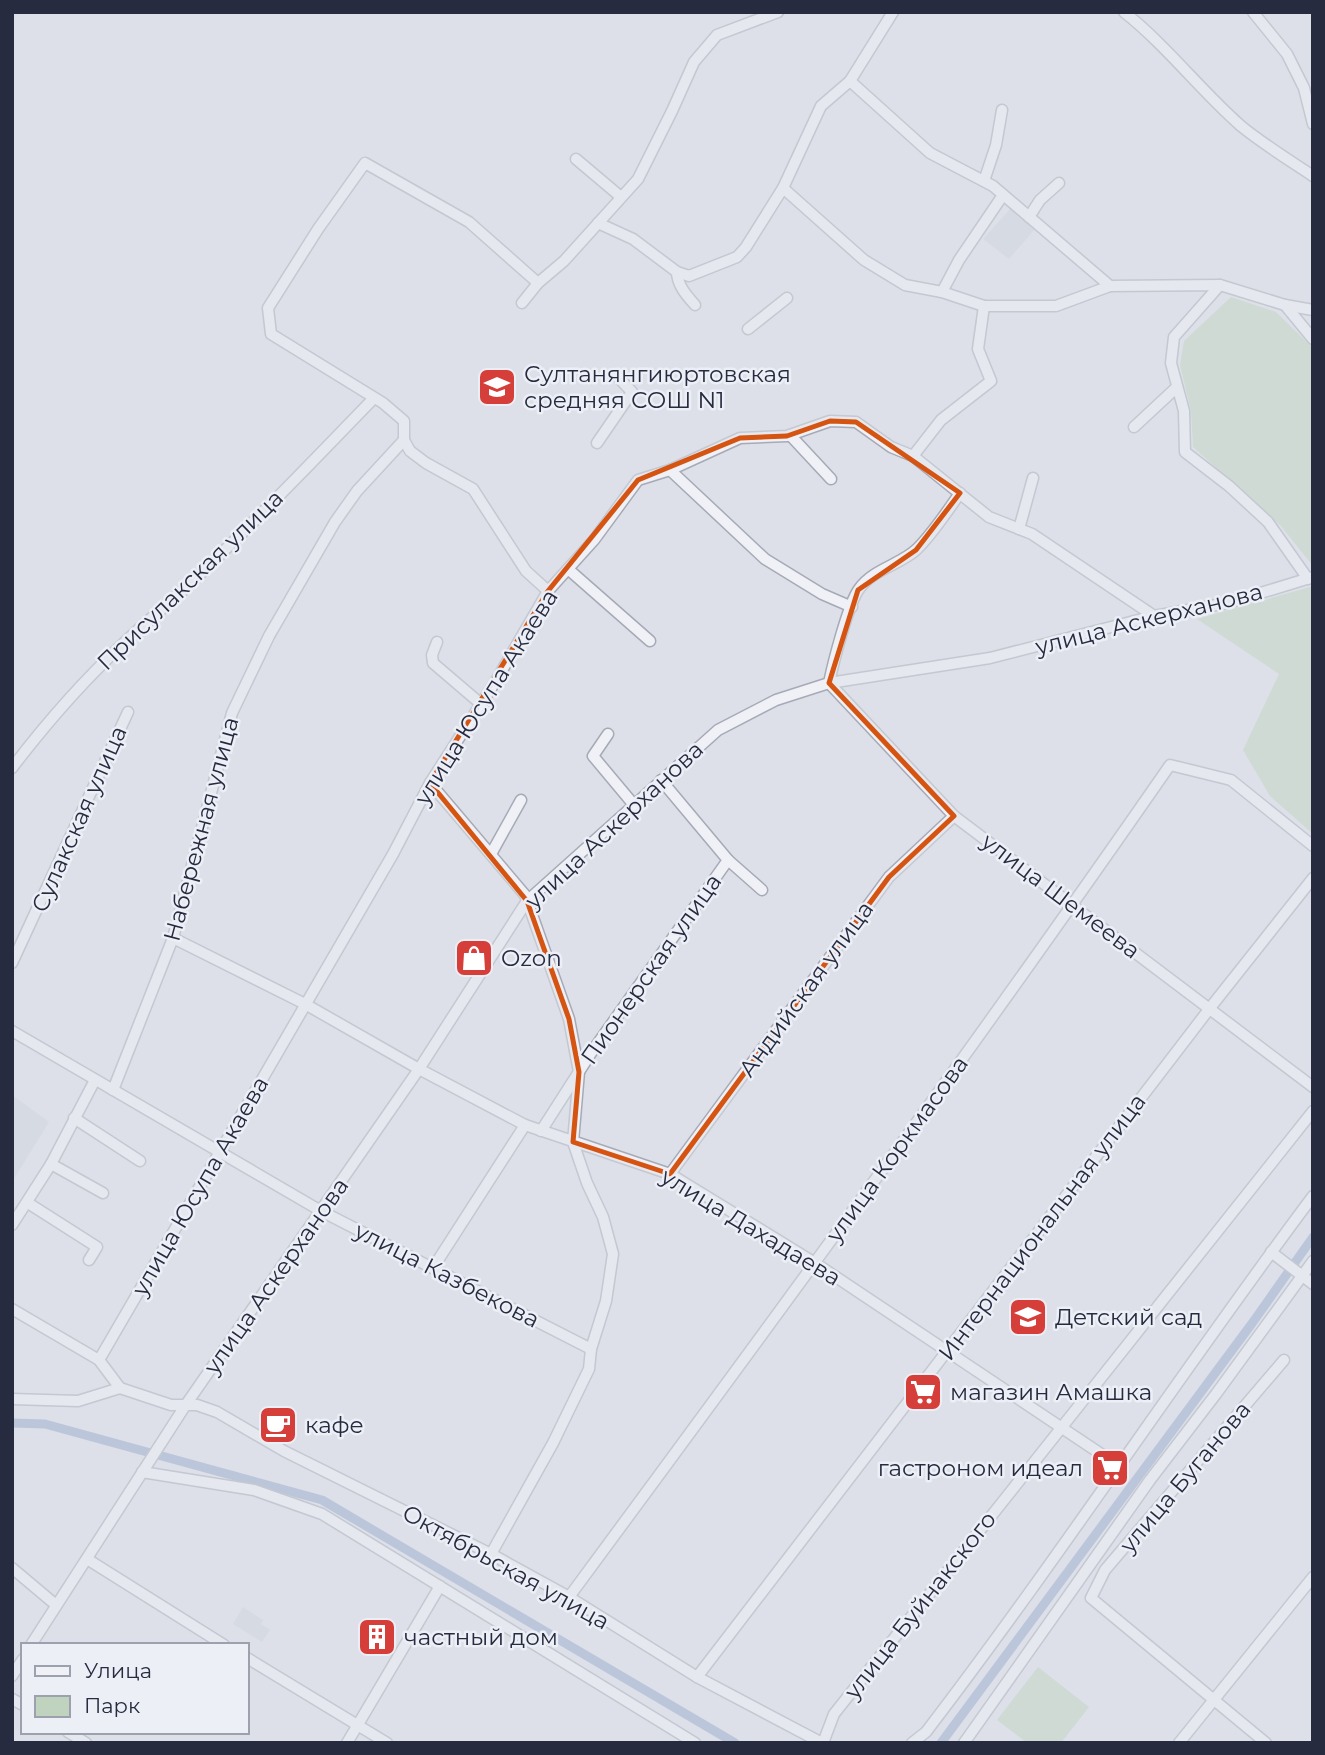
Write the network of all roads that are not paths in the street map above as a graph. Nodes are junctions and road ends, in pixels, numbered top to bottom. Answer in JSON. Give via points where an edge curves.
{"nodes":[{"id":1,"x":778,"y":12,"type":"edge"},
{"id":2,"x":893,"y":12,"type":"edge"},
{"id":3,"x":1124,"y":12,"type":"edge"},
{"id":4,"x":1253,"y":12,"type":"edge"},
{"id":5,"x":850,"y":81,"type":"junction"},
{"id":6,"x":1313,"y":81,"type":"edge"},
{"id":7,"x":1304,"y":88,"type":"junction"},
{"id":8,"x":1002,"y":110,"type":"dead end"},
{"id":9,"x":1313,"y":124,"type":"edge"},
{"id":10,"x":576,"y":159,"type":"dead end"},
{"id":11,"x":1313,"y":176,"type":"edge"},
{"id":12,"x":984,"y":181,"type":"junction"},
{"id":13,"x":1059,"y":183,"type":"dead end"},
{"id":14,"x":783,"y":188,"type":"junction"},
{"id":15,"x":1003,"y":195,"type":"junction"},
{"id":16,"x":621,"y":197,"type":"junction"},
{"id":17,"x":1029,"y":217,"type":"junction"},
{"id":18,"x":598,"y":223,"type":"junction"},
{"id":19,"x":677,"y":272,"type":"junction"},
{"id":20,"x":538,"y":283,"type":"junction"},
{"id":21,"x":1220,"y":285,"type":"junction"},
{"id":22,"x":1110,"y":286,"type":"junction"},
{"id":23,"x":942,"y":292,"type":"junction"},
{"id":24,"x":787,"y":298,"type":"dead end"},
{"id":25,"x":522,"y":303,"type":"dead end"},
{"id":26,"x":695,"y":305,"type":"dead end"},
{"id":27,"x":1284,"y":305,"type":"junction"},
{"id":28,"x":984,"y":306,"type":"junction"},
{"id":29,"x":1313,"y":310,"type":"edge"},
{"id":30,"x":748,"y":329,"type":"dead end"},
{"id":31,"x":1313,"y":339,"type":"edge"},
{"id":32,"x":615,"y":374,"type":"dead end"},
{"id":33,"x":1177,"y":387,"type":"junction"},
{"id":34,"x":374,"y":398,"type":"junction"},
{"id":35,"x":1134,"y":427,"type":"dead end"},
{"id":36,"x":790,"y":435,"type":"junction"},
{"id":37,"x":404,"y":440,"type":"junction"},
{"id":38,"x":597,"y":443,"type":"dead end"},
{"id":39,"x":913,"y":456,"type":"junction"},
{"id":40,"x":670,"y":470,"type":"junction"},
{"id":41,"x":1033,"y":478,"type":"dead end"},
{"id":42,"x":831,"y":479,"type":"dead end"},
{"id":43,"x":960,"y":493,"type":"junction"},
{"id":44,"x":1019,"y":529,"type":"junction"},
{"id":45,"x":568,"y":569,"type":"junction"},
{"id":46,"x":1310,"y":578,"type":"edge"},
{"id":47,"x":548,"y":591,"type":"junction"},
{"id":48,"x":852,"y":607,"type":"junction"},
{"id":49,"x":1154,"y":616,"type":"junction"},
{"id":50,"x":650,"y":641,"type":"dead end"},
{"id":51,"x":437,"y":642,"type":"dead end"},
{"id":52,"x":829,"y":683,"type":"junction"},
{"id":53,"x":481,"y":704,"type":"junction"},
{"id":54,"x":128,"y":712,"type":"dead end"},
{"id":55,"x":608,"y":734,"type":"dead end"},
{"id":56,"x":12,"y":768,"type":"edge"},
{"id":57,"x":661,"y":779,"type":"junction"},
{"id":58,"x":430,"y":783,"type":"junction"},
{"id":59,"x":521,"y":800,"type":"dead end"},
{"id":60,"x":634,"y":805,"type":"junction"},
{"id":61,"x":954,"y":816,"type":"junction"},
{"id":62,"x":1313,"y":846,"type":"edge"},
{"id":63,"x":491,"y":855,"type":"junction"},
{"id":64,"x":728,"y":860,"type":"junction"},
{"id":65,"x":1313,"y":878,"type":"edge"},
{"id":66,"x":762,"y":890,"type":"dead end"},
{"id":67,"x":527,"y":901,"type":"junction"},
{"id":68,"x":1073,"y":904,"type":"junction"},
{"id":69,"x":173,"y":938,"type":"junction"},
{"id":70,"x":12,"y":963,"type":"edge"},
{"id":71,"x":305,"y":1004,"type":"junction"},
{"id":72,"x":1210,"y":1008,"type":"junction"},
{"id":73,"x":12,"y":1031,"type":"edge"},
{"id":74,"x":419,"y":1069,"type":"junction"},
{"id":75,"x":579,"y":1072,"type":"junction"},
{"id":76,"x":95,"y":1080,"type":"junction"},
{"id":77,"x":1313,"y":1087,"type":"edge"},
{"id":78,"x":113,"y":1090,"type":"junction"},
{"id":79,"x":1313,"y":1111,"type":"edge"},
{"id":80,"x":74,"y":1118,"type":"junction"},
{"id":81,"x":525,"y":1125,"type":"junction"},
{"id":82,"x":541,"y":1131,"type":"junction"},
{"id":83,"x":573,"y":1142,"type":"junction"},
{"id":84,"x":220,"y":1152,"type":"junction"},
{"id":85,"x":140,"y":1161,"type":"dead end"},
{"id":86,"x":51,"y":1164,"type":"junction"},
{"id":87,"x":670,"y":1174,"type":"junction"},
{"id":88,"x":103,"y":1193,"type":"dead end"},
{"id":89,"x":1313,"y":1196,"type":"edge"},
{"id":90,"x":28,"y":1203,"type":"junction"},
{"id":91,"x":321,"y":1210,"type":"junction"},
{"id":92,"x":12,"y":1226,"type":"edge"},
{"id":93,"x":1271,"y":1252,"type":"junction"},
{"id":94,"x":89,"y":1261,"type":"dead end"},
{"id":95,"x":1313,"y":1261,"type":"edge"},
{"id":96,"x":815,"y":1263,"type":"junction"},
{"id":97,"x":433,"y":1269,"type":"junction"},
{"id":98,"x":1303,"y":1275,"type":"junction"},
{"id":99,"x":1313,"y":1284,"type":"edge"},
{"id":100,"x":12,"y":1309,"type":"edge"},
{"id":101,"x":591,"y":1349,"type":"junction"},
{"id":102,"x":947,"y":1351,"type":"junction"},
{"id":103,"x":99,"y":1360,"type":"junction"},
{"id":104,"x":1284,"y":1360,"type":"dead end"},
{"id":105,"x":120,"y":1388,"type":"junction"},
{"id":106,"x":12,"y":1399,"type":"edge"},
{"id":107,"x":185,"y":1406,"type":"junction"},
{"id":108,"x":1061,"y":1427,"type":"junction"},
{"id":109,"x":1119,"y":1466,"type":"junction"},
{"id":110,"x":144,"y":1468,"type":"junction"},
{"id":111,"x":491,"y":1554,"type":"junction"},
{"id":112,"x":87,"y":1559,"type":"junction"},
{"id":113,"x":12,"y":1568,"type":"edge"},
{"id":114,"x":1313,"y":1577,"type":"edge"},
{"id":115,"x":440,"y":1586,"type":"junction"},
{"id":116,"x":569,"y":1597,"type":"junction"},
{"id":117,"x":56,"y":1605,"type":"junction"},
{"id":118,"x":32,"y":1643,"type":"edge"},
{"id":119,"x":221,"y":1643,"type":"edge"},
{"id":120,"x":248,"y":1659,"type":"edge"},
{"id":121,"x":697,"y":1677,"type":"junction"},
{"id":122,"x":1213,"y":1699,"type":"junction"},
{"id":123,"x":357,"y":1725,"type":"junction"},
{"id":124,"x":347,"y":1743,"type":"edge"},
{"id":125,"x":387,"y":1743,"type":"edge"},
{"id":126,"x":695,"y":1743,"type":"edge"},
{"id":127,"x":822,"y":1743,"type":"edge"},
{"id":128,"x":912,"y":1743,"type":"edge"},
{"id":129,"x":964,"y":1743,"type":"edge"},
{"id":130,"x":1179,"y":1743,"type":"edge"},
{"id":131,"x":1266,"y":1743,"type":"edge"}],
"edges":[{"from":1,"to":16,"type":"street","via":[[718,34],[694,62],[638,179]]},
{"from":2,"to":5,"type":"street"},
{"from":3,"to":11,"type":"street","via":[[1152,34],[1243,127]]},
{"from":4,"to":7,"type":"street","via":[[1287,54]]},
{"from":5,"to":12,"type":"street","via":[[930,153]]},
{"from":5,"to":14,"type":"street","via":[[821,106]]},
{"from":6,"to":7,"type":"street"},
{"from":7,"to":9,"type":"street"},
{"from":8,"to":12,"type":"street"},
{"from":10,"to":16,"type":"street"},
{"from":12,"to":15,"type":"street"},
{"from":13,"to":17,"type":"street"},
{"from":14,"to":19,"type":"street","via":[[737,257],[689,276]]},
{"from":14,"to":23,"type":"street","via":[[864,260],[905,285]]},
{"from":15,"to":17,"type":"street"},
{"from":15,"to":23,"type":"street"},
{"from":16,"to":18,"type":"street"},
{"from":17,"to":22,"type":"street"},
{"from":18,"to":19,"type":"street","via":[[633,239]]},
{"from":18,"to":20,"type":"street"},
{"from":19,"to":26,"type":"street"},
{"from":20,"to":25,"type":"street"},
{"from":20,"to":34,"type":"street","via":[[469,222],[365,163],[268,308],[271,334]]},
{"from":21,"to":22,"type":"street"},
{"from":21,"to":27,"type":"street"},
{"from":21,"to":33,"type":"street","via":[[1174,337],[1171,363]]},
{"from":22,"to":28,"type":"street","via":[[1056,306]]},
{"from":23,"to":28,"type":"street"},
{"from":24,"to":30,"type":"street"},
{"from":27,"to":29,"type":"street"},
{"from":27,"to":31,"type":"street"},
{"from":28,"to":39,"type":"street","via":[[978,349],[991,381],[941,420]]},
{"from":32,"to":38,"type":"street","via":[[632,392]]},
{"from":33,"to":35,"type":"street"},
{"from":33,"to":46,"type":"street","via":[[1184,411],[1185,452],[1268,522]]},
{"from":34,"to":37,"type":"street","via":[[404,421]]},
{"from":34,"to":56,"type":"street","name":"Присулакская улица","via":[[215,560],[74,693]]},
{"from":36,"to":39,"type":"street","name":"улица Юсупа Акаева","via":[[830,421],[856,422],[891,447]]},
{"from":36,"to":40,"type":"street","name":"улица Юсупа Акаева","via":[[740,438]]},
{"from":36,"to":42,"type":"street"},
{"from":37,"to":47,"type":"street","via":[[426,463],[473,489],[526,571]]},
{"from":37,"to":69,"type":"street","name":"Набережная улица","via":[[335,522],[269,636],[232,713]]},
{"from":39,"to":43,"type":"street","name":"улица Юсупа Акаева"},
{"from":40,"to":45,"type":"street","name":"улица Юсупа Акаева","via":[[638,480]]},
{"from":40,"to":48,"type":"street","via":[[765,559]]},
{"from":41,"to":44,"type":"street"},
{"from":43,"to":44,"type":"street","name":"улица Юсупа Акаева","via":[[989,517]]},
{"from":43,"to":48,"type":"street","via":[[916,550],[867,580]]},
{"from":44,"to":49,"type":"street","name":"улица Юсупа Акаева"},
{"from":45,"to":47,"type":"street","name":"улица Юсупа Акаева"},
{"from":45,"to":50,"type":"street"},
{"from":46,"to":49,"type":"street","name":"улица Аскерханова","via":[[1228,603]]},
{"from":47,"to":53,"type":"street","name":"улица Юсупа Акаева"},
{"from":48,"to":52,"type":"street"},
{"from":49,"to":52,"type":"street","name":"улица Аскерханова","via":[[990,658]]},
{"from":51,"to":53,"type":"street","via":[[433,663]]},
{"from":52,"to":57,"type":"street","name":"улица Аскерханова","via":[[776,700],[718,730]]},
{"from":52,"to":61,"type":"street","name":"улица Шемеева"},
{"from":53,"to":58,"type":"street","name":"улица Юсупа Акаева"},
{"from":54,"to":70,"type":"street","name":"Сулакская улица"},
{"from":55,"to":60,"type":"street","via":[[593,756]]},
{"from":57,"to":60,"type":"street","name":"улица Аскерханова"},
{"from":57,"to":64,"type":"street","name":"Пионерская улица"},
{"from":58,"to":63,"type":"street"},
{"from":58,"to":71,"type":"street","name":"улица Юсупа Акаева"},
{"from":59,"to":63,"type":"street"},
{"from":60,"to":67,"type":"street","name":"улица Аскерханова"},
{"from":61,"to":68,"type":"street","name":"улица Шемеева"},
{"from":61,"to":87,"type":"street","name":"Андийская улица","via":[[889,877]]},
{"from":62,"to":68,"type":"street","name":"улица Коркмасова","via":[[1231,780],[1170,765]]},
{"from":63,"to":67,"type":"street"},
{"from":64,"to":66,"type":"street"},
{"from":64,"to":75,"type":"street","name":"Пионерская улица"},
{"from":65,"to":72,"type":"street","name":"Интернациональная улица"},
{"from":67,"to":74,"type":"street","name":"улица Аскерханова"},
{"from":67,"to":75,"type":"street","via":[[569,1019]]},
{"from":68,"to":72,"type":"street","name":"улица Шемеева"},
{"from":68,"to":96,"type":"street","name":"улица Коркмасова"},
{"from":69,"to":71,"type":"street","name":"улица Дахадаева"},
{"from":69,"to":78,"type":"street","name":"Набережная улица"},
{"from":71,"to":74,"type":"street","name":"улица Дахадаева"},
{"from":71,"to":84,"type":"street","name":"улица Юсупа Акаева"},
{"from":72,"to":77,"type":"street","name":"улица Шемеева"},
{"from":72,"to":102,"type":"street","name":"Интернациональная улица"},
{"from":73,"to":76,"type":"street","name":"улица Казбекова"},
{"from":74,"to":81,"type":"street","name":"улица Дахадаева"},
{"from":74,"to":91,"type":"street","name":"улица Аскерханова"},
{"from":75,"to":82,"type":"street","name":"Пионерская улица"},
{"from":75,"to":83,"type":"street"},
{"from":76,"to":78,"type":"street","name":"улица Казбекова"},
{"from":76,"to":80,"type":"street"},
{"from":78,"to":84,"type":"street","name":"улица Казбекова"},
{"from":79,"to":108,"type":"street","name":"улица Буйнакского"},
{"from":80,"to":85,"type":"street"},
{"from":80,"to":86,"type":"street"},
{"from":81,"to":82,"type":"street","name":"улица Дахадаева"},
{"from":81,"to":97,"type":"street"},
{"from":82,"to":83,"type":"street","name":"улица Дахадаева"},
{"from":83,"to":87,"type":"street","name":"улица Дахадаева"},
{"from":83,"to":101,"type":"street","via":[[613,1254],[606,1301]]},
{"from":84,"to":91,"type":"street","name":"улица Казбекова"},
{"from":84,"to":103,"type":"street","name":"улица Юсупа Акаева"},
{"from":86,"to":88,"type":"street"},
{"from":86,"to":90,"type":"street"},
{"from":87,"to":96,"type":"street","name":"улица Дахадаева"},
{"from":89,"to":93,"type":"street"},
{"from":90,"to":92,"type":"street"},
{"from":90,"to":94,"type":"street","via":[[97,1247]]},
{"from":91,"to":97,"type":"street","name":"улица Казбекова"},
{"from":91,"to":107,"type":"street","name":"улица Аскерханова"},
{"from":93,"to":98,"type":"street"},
{"from":93,"to":109,"type":"street"},
{"from":95,"to":98,"type":"street"},
{"from":96,"to":102,"type":"street","name":"улица Дахадаева"},
{"from":96,"to":116,"type":"street","name":"улица Коркмасова"},
{"from":97,"to":101,"type":"street","name":"улица Казбекова"},
{"from":98,"to":99,"type":"street"},
{"from":98,"to":129,"type":"street"},
{"from":100,"to":103,"type":"street"},
{"from":101,"to":111,"type":"street","via":[[589,1369],[578,1393]]},
{"from":102,"to":108,"type":"street","name":"улица Дахадаева"},
{"from":102,"to":121,"type":"street","name":"Интернациональная улица"},
{"from":103,"to":105,"type":"street"},
{"from":104,"to":122,"type":"street","name":"улица Буганова","via":[[1105,1570],[1091,1598]]},
{"from":105,"to":106,"type":"street","via":[[78,1401]]},
{"from":105,"to":107,"type":"street","name":"Октябрьская улица"},
{"from":107,"to":110,"type":"street","name":"улица Аскерханова"},
{"from":107,"to":111,"type":"street","name":"Октябрьская улица","via":[[207,1407],[295,1457]]},
{"from":108,"to":109,"type":"street","name":"улица Дахадаева"},
{"from":108,"to":127,"type":"street","name":"улица Буйнакского","via":[[834,1714]]},
{"from":109,"to":128,"type":"street","via":[[1003,1631],[926,1732]]},
{"from":110,"to":112,"type":"street","name":"улица Аскерханова"},
{"from":110,"to":115,"type":"street","via":[[254,1490],[322,1514]]},
{"from":111,"to":116,"type":"street","name":"Октябрьская улица"},
{"from":112,"to":117,"type":"street","name":"улица Аскерханова"},
{"from":112,"to":119,"type":"street"},
{"from":113,"to":117,"type":"street"},
{"from":114,"to":122,"type":"street"},
{"from":115,"to":123,"type":"street"},
{"from":115,"to":126,"type":"street"},
{"from":116,"to":121,"type":"street","name":"Октябрьская улица"},
{"from":117,"to":118,"type":"street","name":"улица Аскерханова"},
{"from":120,"to":123,"type":"street"},
{"from":121,"to":127,"type":"street","name":"Октябрьская улица"},
{"from":122,"to":130,"type":"street"},
{"from":122,"to":131,"type":"street"},
{"from":123,"to":124,"type":"street"},
{"from":123,"to":125,"type":"street"}]}
